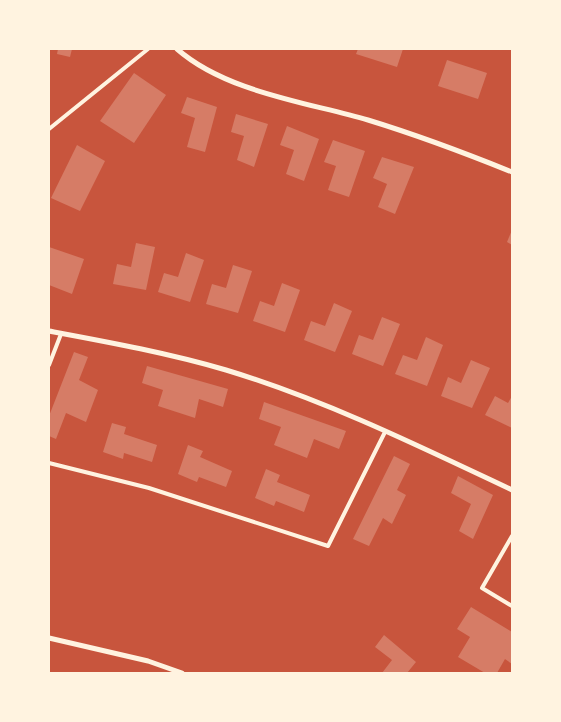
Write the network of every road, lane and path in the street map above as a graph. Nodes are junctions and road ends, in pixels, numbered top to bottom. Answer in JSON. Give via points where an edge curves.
{"nodes":[{"id":1,"x":148,"y":49,"type":"edge"},
{"id":2,"x":176,"y":49,"type":"edge"},
{"id":3,"x":49,"y":129,"type":"edge"},
{"id":4,"x":512,"y":172,"type":"edge"},
{"id":5,"x":49,"y":331,"type":"edge"},
{"id":6,"x":61,"y":334,"type":"junction"},
{"id":7,"x":49,"y":365,"type":"edge"},
{"id":8,"x":386,"y":432,"type":"junction"},
{"id":9,"x":49,"y":463,"type":"edge"},
{"id":10,"x":512,"y":490,"type":"edge"},
{"id":11,"x":512,"y":536,"type":"edge"},
{"id":12,"x":512,"y":606,"type":"edge"},
{"id":13,"x":49,"y":638,"type":"edge"},
{"id":14,"x":182,"y":673,"type":"edge"}],
"edges":[{"from":1,"to":3,"type":"lane"},
{"from":2,"to":4,"type":"street","via":[[222,78],[433,141]]},
{"from":5,"to":6,"type":"street"},
{"from":6,"to":7,"type":"lane"},
{"from":6,"to":8,"type":"street","via":[[226,370],[314,401]]},
{"from":8,"to":9,"type":"lane","via":[[328,546],[149,488]]},
{"from":8,"to":10,"type":"street"},
{"from":11,"to":12,"type":"lane","via":[[482,588]]},
{"from":13,"to":14,"type":"street","via":[[148,661]]}]}
